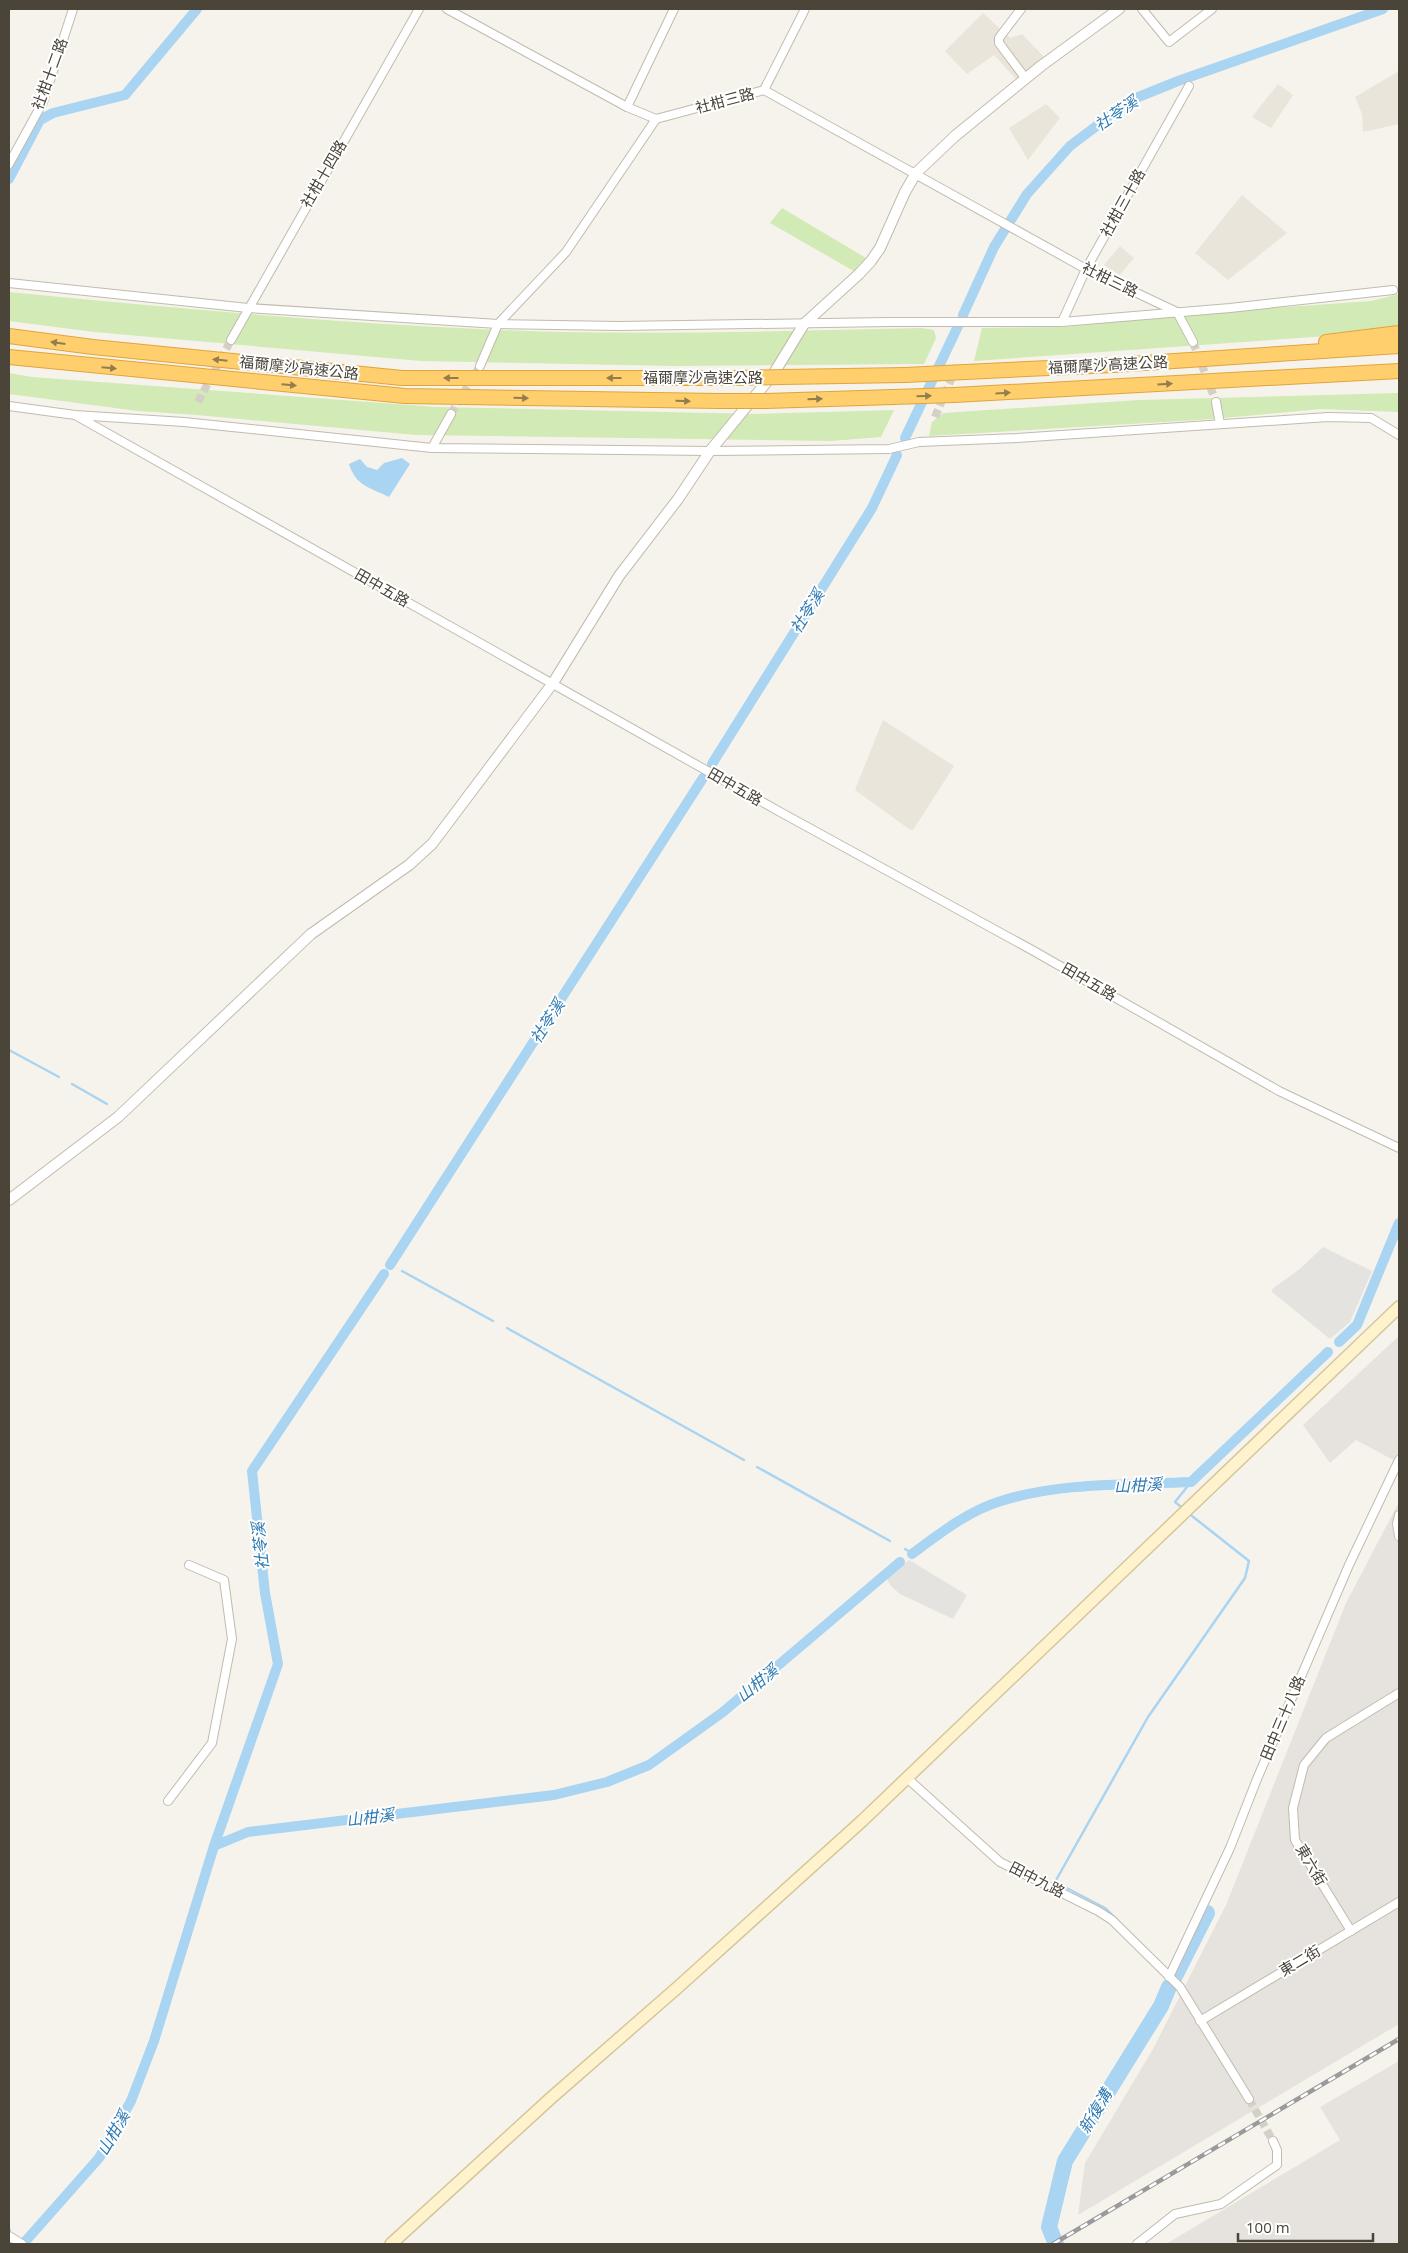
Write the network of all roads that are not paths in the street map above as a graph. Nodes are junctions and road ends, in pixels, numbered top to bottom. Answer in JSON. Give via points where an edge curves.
{"nodes":[{"id":1,"x":73,"y":9,"type":"edge"},
{"id":2,"x":419,"y":9,"type":"edge"},
{"id":3,"x":447,"y":9,"type":"edge"},
{"id":4,"x":674,"y":9,"type":"edge"},
{"id":5,"x":805,"y":9,"type":"edge"},
{"id":6,"x":1021,"y":9,"type":"edge"},
{"id":7,"x":1119,"y":9,"type":"edge"},
{"id":8,"x":1142,"y":9,"type":"edge"},
{"id":9,"x":1212,"y":9,"type":"edge"},
{"id":10,"x":1026,"y":79,"type":"junction"},
{"id":11,"x":1189,"y":86,"type":"dead end"},
{"id":12,"x":764,"y":90,"type":"junction"},
{"id":13,"x":628,"y":107,"type":"junction"},
{"id":14,"x":656,"y":120,"type":"junction"},
{"id":15,"x":9,"y":164,"type":"edge"},
{"id":16,"x":916,"y":173,"type":"junction"},
{"id":17,"x":1086,"y":269,"type":"junction"},
{"id":18,"x":9,"y":283,"type":"edge"},
{"id":19,"x":1393,"y":290,"type":"dead end"},
{"id":20,"x":248,"y":308,"type":"junction"},
{"id":21,"x":1177,"y":312,"type":"junction"},
{"id":22,"x":1062,"y":322,"type":"junction"},
{"id":23,"x":498,"y":324,"type":"junction"},
{"id":24,"x":804,"y":324,"type":"junction"},
{"id":25,"x":1399,"y":333,"type":"edge"},
{"id":26,"x":9,"y":336,"type":"edge"},
{"id":27,"x":231,"y":340,"type":"tunnel mouth"},
{"id":28,"x":1193,"y":342,"type":"tunnel mouth"},
{"id":29,"x":1399,"y":346,"type":"edge"},
{"id":30,"x":9,"y":357,"type":"edge"},
{"id":31,"x":1147,"y":363,"type":"junction"},
{"id":32,"x":480,"y":366,"type":"tunnel mouth"},
{"id":33,"x":1399,"y":371,"type":"edge"},
{"id":34,"x":1226,"y":380,"type":"junction"},
{"id":35,"x":1399,"y":381,"type":"edge"},
{"id":36,"x":1216,"y":402,"type":"tunnel mouth"},
{"id":37,"x":9,"y":406,"type":"edge"},
{"id":38,"x":451,"y":414,"type":"tunnel mouth"},
{"id":39,"x":75,"y":416,"type":"junction"},
{"id":40,"x":1220,"y":424,"type":"junction"},
{"id":41,"x":1399,"y":435,"type":"edge"},
{"id":42,"x":432,"y":448,"type":"junction"},
{"id":43,"x":710,"y":451,"type":"junction"},
{"id":44,"x":553,"y":683,"type":"junction"},
{"id":45,"x":1399,"y":1148,"type":"edge"},
{"id":46,"x":9,"y":1200,"type":"edge"},
{"id":47,"x":1399,"y":1307,"type":"edge"},
{"id":48,"x":1399,"y":1460,"type":"edge"},
{"id":49,"x":1399,"y":1515,"type":"edge"},
{"id":50,"x":1399,"y":1536,"type":"edge"},
{"id":51,"x":189,"y":1565,"type":"dead end"},
{"id":52,"x":1399,"y":1693,"type":"edge"},
{"id":53,"x":907,"y":1778,"type":"junction"},
{"id":54,"x":168,"y":1801,"type":"dead end"},
{"id":55,"x":1399,"y":1902,"type":"edge"},
{"id":56,"x":1351,"y":1931,"type":"junction"},
{"id":57,"x":1169,"y":1977,"type":"junction"},
{"id":58,"x":1200,"y":2021,"type":"junction"},
{"id":59,"x":1249,"y":2099,"type":"tunnel mouth"},
{"id":60,"x":1272,"y":2141,"type":"tunnel mouth"},
{"id":61,"x":11,"y":2238,"type":"edge"},
{"id":62,"x":22,"y":2244,"type":"edge"},
{"id":63,"x":391,"y":2244,"type":"edge"},
{"id":64,"x":1137,"y":2244,"type":"edge"}],
"edges":[{"from":1,"to":15,"type":"street","name":"社柑十二路","via":[[43,102]]},
{"from":2,"to":20,"type":"street","name":"社柑十四路"},
{"from":3,"to":13,"type":"street"},
{"from":4,"to":13,"type":"street"},
{"from":5,"to":12,"type":"street"},
{"from":6,"to":10,"type":"street","via":[[999,38],[999,43]]},
{"from":7,"to":10,"type":"street"},
{"from":8,"to":9,"type":"street","via":[[1169,42]]},
{"from":10,"to":16,"type":"street","via":[[955,136]]},
{"from":11,"to":17,"type":"street","name":"社柑三十路"},
{"from":12,"to":14,"type":"street","name":"社柑三路"},
{"from":12,"to":16,"type":"street","name":"社柑三路"},
{"from":13,"to":14,"type":"street"},
{"from":14,"to":23,"type":"street","via":[[566,252]]},
{"from":16,"to":17,"type":"street","name":"社柑三路"},
{"from":16,"to":24,"type":"street","via":[[871,261]]},
{"from":17,"to":21,"type":"street","name":"社柑三路"},
{"from":17,"to":22,"type":"street","name":"社柑三十路"},
{"from":18,"to":20,"type":"street"},
{"from":19,"to":21,"type":"street"},
{"from":20,"to":23,"type":"street"},
{"from":20,"to":27,"type":"street","name":"社柑十四路"},
{"from":21,"to":22,"type":"street"},
{"from":21,"to":28,"type":"street"},
{"from":22,"to":24,"type":"street"},
{"from":23,"to":24,"type":"street"},
{"from":23,"to":32,"type":"street"},
{"from":24,"to":43,"type":"street","via":[[774,373]]},
{"from":25,"to":31,"type":"highway"},
{"from":31,"to":26,"type":"highway","name":"福爾摩沙高速公路","one_way":true,"bridge":true,"via":[[905,375],[402,378],[93,348]]},
{"from":29,"to":31,"type":"highway","name":"福爾摩沙高速公路"},
{"from":30,"to":34,"type":"highway","name":"福爾摩沙高速公路","one_way":true,"bridge":true,"via":[[405,396],[766,401],[954,395]]},
{"from":33,"to":34,"type":"highway","name":"福爾摩沙高速公路"},
{"from":34,"to":35,"type":"highway"},
{"from":36,"to":40,"type":"street"},
{"from":37,"to":39,"type":"street"},
{"from":38,"to":42,"type":"street"},
{"from":39,"to":42,"type":"street","via":[[184,422]]},
{"from":39,"to":44,"type":"street","name":"田中五路"},
{"from":40,"to":41,"type":"street","via":[[1328,417],[1371,418]]},
{"from":40,"to":43,"type":"street","via":[[919,442],[889,449]]},
{"from":42,"to":43,"type":"street"},
{"from":43,"to":44,"type":"street","via":[[619,576]]},
{"from":44,"to":45,"type":"street","name":"田中五路","via":[[1040,954],[1280,1092]]},
{"from":44,"to":46,"type":"street","via":[[432,844],[409,865],[311,934],[118,1117]]},
{"from":47,"to":53,"type":"main road"},
{"from":48,"to":57,"type":"street","name":"田中三十八路","via":[[1348,1565],[1256,1778],[1230,1848]]},
{"from":49,"to":50,"type":"street","via":[[1396,1524]]},
{"from":51,"to":54,"type":"street","via":[[224,1580],[232,1639],[212,1743]]},
{"from":52,"to":56,"type":"street","name":"東六街","via":[[1326,1738],[1304,1764],[1293,1808],[1295,1840]]},
{"from":53,"to":57,"type":"street","name":"田中九路","via":[[1000,1862],[1112,1920]]},
{"from":53,"to":63,"type":"main road"},
{"from":55,"to":56,"type":"street","name":"東二街"},
{"from":56,"to":58,"type":"street","name":"東二街"},
{"from":57,"to":58,"type":"street","name":"田中九路","via":[[1180,1987]]},
{"from":58,"to":59,"type":"street","name":"田中九路"},
{"from":60,"to":64,"type":"street","via":[[1277,2150],[1277,2165],[1221,2204],[1175,2214]]},
{"from":61,"to":62,"type":"street"}]}
